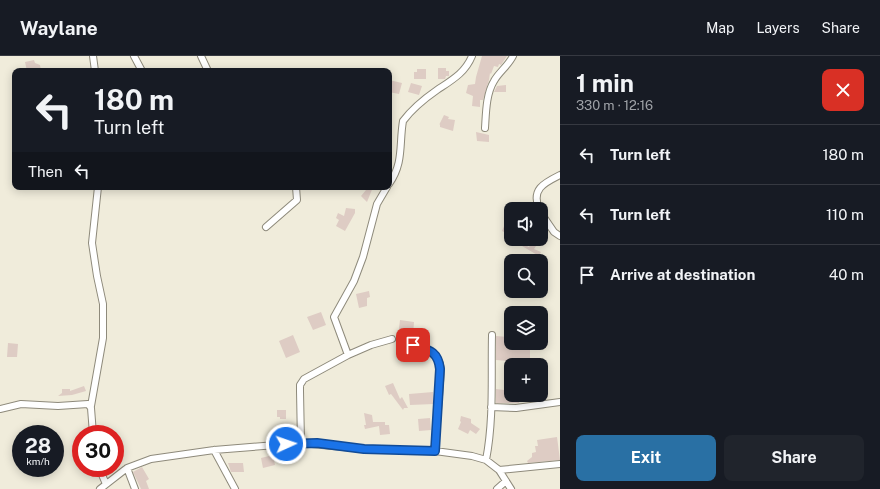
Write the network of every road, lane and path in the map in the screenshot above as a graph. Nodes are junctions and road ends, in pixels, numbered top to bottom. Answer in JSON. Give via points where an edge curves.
{"nodes":[{"id":1,"x":93,"y":56,"type":"edge"},
{"id":2,"x":134,"y":56,"type":"edge"},
{"id":3,"x":201,"y":56,"type":"edge"},
{"id":4,"x":472,"y":56,"type":"edge"},
{"id":5,"x":513,"y":56,"type":"edge"},
{"id":6,"x":95,"y":68,"type":"edge"},
{"id":7,"x":140,"y":68,"type":"edge"},
{"id":8,"x":207,"y":68,"type":"edge"},
{"id":9,"x":485,"y":128,"type":"dead end"},
{"id":10,"x":560,"y":176,"type":"edge"},
{"id":11,"x":392,"y":179,"type":"edge"},
{"id":12,"x":98,"y":190,"type":"edge"},
{"id":13,"x":296,"y":190,"type":"edge"},
{"id":14,"x":385,"y":190,"type":"edge"},
{"id":15,"x":536,"y":202,"type":"edge"},
{"id":16,"x":548,"y":224,"type":"edge"},
{"id":17,"x":266,"y":227,"type":"dead end"},
{"id":18,"x":560,"y":236,"type":"edge"},
{"id":19,"x":492,"y":335,"type":"dead end"},
{"id":20,"x":392,"y":339,"type":"dead end"},
{"id":21,"x":413,"y":345,"type":"dead end"},
{"id":22,"x":348,"y":354,"type":"junction"},
{"id":23,"x":560,"y":402,"type":"edge"},
{"id":24,"x":91,"y":406,"type":"junction"},
{"id":25,"x":491,"y":407,"type":"junction"},
{"id":26,"x":0,"y":409,"type":"edge"},
{"id":27,"x":92,"y":425,"type":"edge"},
{"id":28,"x":301,"y":443,"type":"junction"},
{"id":29,"x":214,"y":450,"type":"junction"},
{"id":30,"x":435,"y":451,"type":"junction"},
{"id":31,"x":486,"y":460,"type":"junction"},
{"id":32,"x":560,"y":464,"type":"edge"},
{"id":33,"x":127,"y":468,"type":"junction"},
{"id":34,"x":499,"y":470,"type":"junction"},
{"id":35,"x":103,"y":477,"type":"edge"},
{"id":36,"x":506,"y":481,"type":"junction"},
{"id":37,"x":106,"y":484,"type":"junction"},
{"id":38,"x":100,"y":489,"type":"edge"},
{"id":39,"x":135,"y":489,"type":"edge"},
{"id":40,"x":235,"y":489,"type":"edge"},
{"id":41,"x":497,"y":489,"type":"edge"},
{"id":42,"x":511,"y":489,"type":"edge"}],
"edges":[{"from":1,"to":6,"type":"street"},
{"from":2,"to":7,"type":"street"},
{"from":3,"to":8,"type":"street"},
{"from":4,"to":11,"type":"street","via":[[462,73],[422,102],[403,121],[401,153]]},
{"from":5,"to":9,"type":"street","via":[[490,89]]},
{"from":10,"to":15,"type":"street","via":[[547,181],[539,188]]},
{"from":12,"to":24,"type":"street","via":[[92,243],[103,304],[103,338]]},
{"from":13,"to":17,"type":"street","via":[[297,200]]},
{"from":14,"to":22,"type":"street","via":[[377,204],[354,281],[334,318]]},
{"from":16,"to":18,"type":"street"},
{"from":19,"to":25,"type":"street"},
{"from":20,"to":22,"type":"street"},
{"from":21,"to":30,"type":"street","via":[[432,351],[439,359]]},
{"from":22,"to":28,"type":"street","via":[[304,379],[300,385]]},
{"from":23,"to":25,"type":"street","via":[[516,408]]},
{"from":24,"to":26,"type":"street","via":[[85,403],[58,406],[21,404]]},
{"from":24,"to":27,"type":"street"},
{"from":25,"to":31,"type":"street","via":[[492,428]]},
{"from":28,"to":29,"type":"street"},
{"from":28,"to":30,"type":"street","via":[[364,449]]},
{"from":29,"to":33,"type":"street","via":[[151,459]]},
{"from":29,"to":40,"type":"street"},
{"from":30,"to":31,"type":"street"},
{"from":31,"to":34,"type":"street"},
{"from":32,"to":34,"type":"street"},
{"from":33,"to":37,"type":"street"},
{"from":33,"to":39,"type":"street"},
{"from":34,"to":36,"type":"street"},
{"from":35,"to":37,"type":"street"},
{"from":36,"to":41,"type":"street"},
{"from":36,"to":42,"type":"street"},
{"from":37,"to":38,"type":"street"}]}
